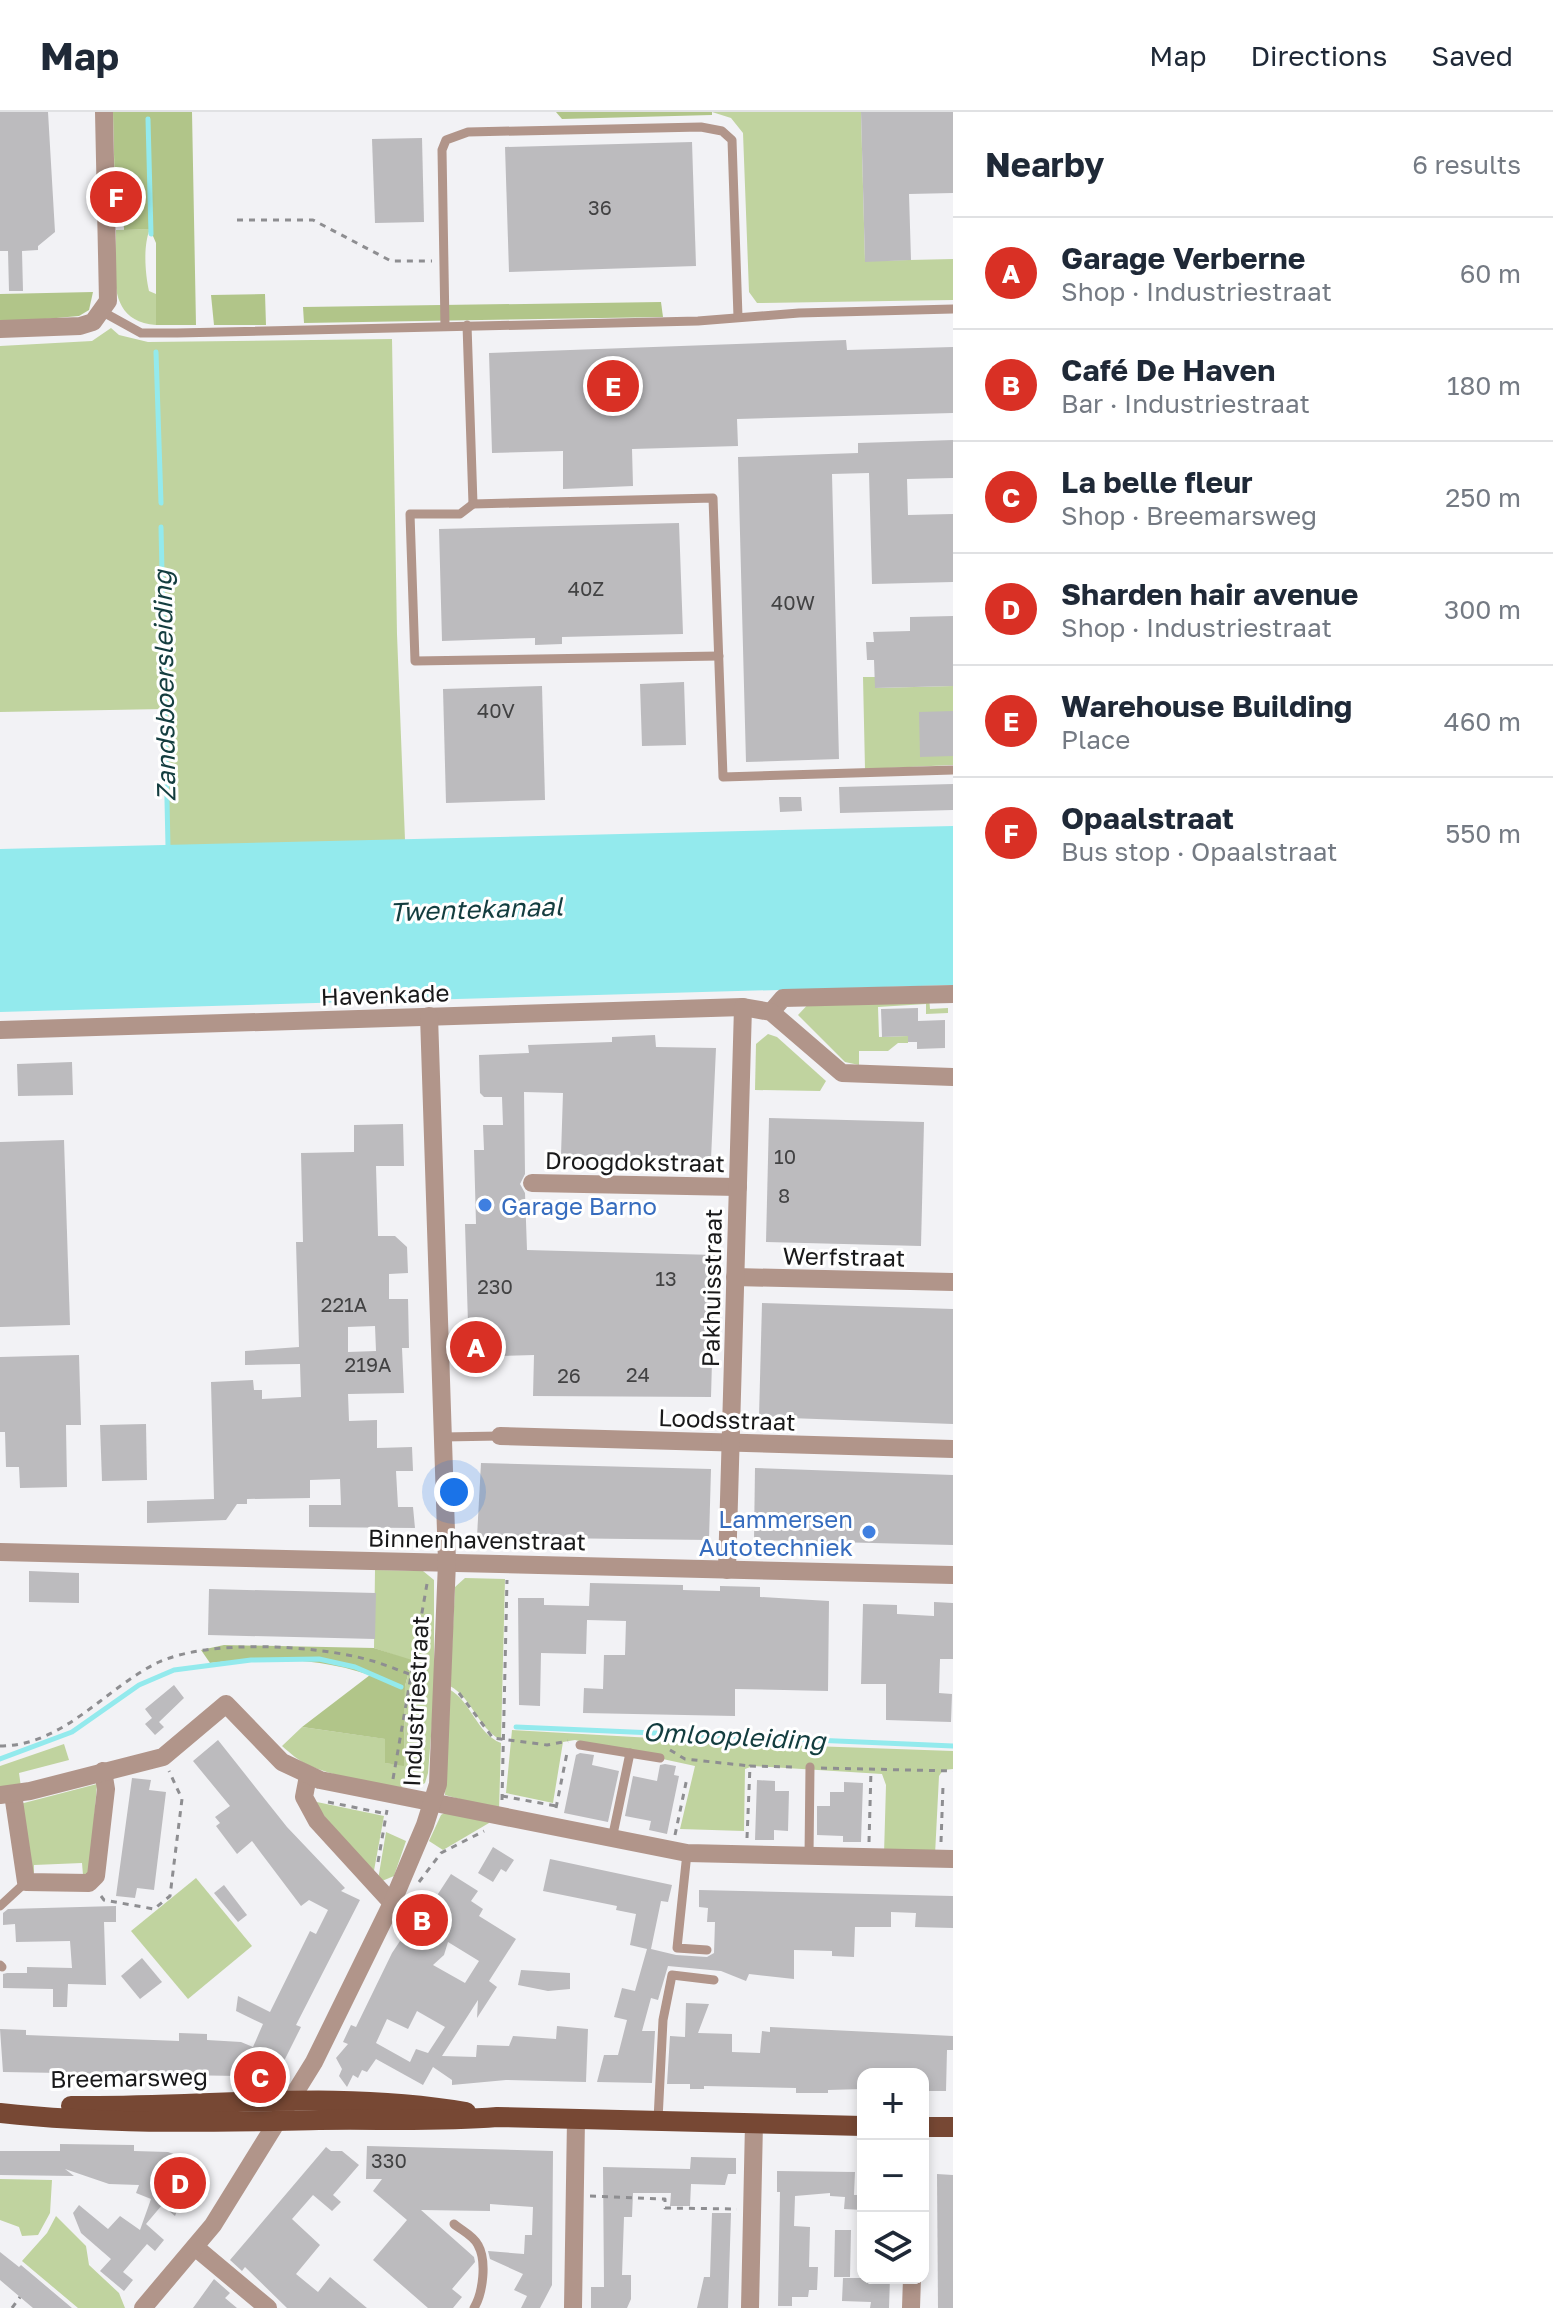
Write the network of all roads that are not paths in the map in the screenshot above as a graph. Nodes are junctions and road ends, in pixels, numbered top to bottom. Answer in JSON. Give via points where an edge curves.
{"nodes":[{"id":1,"x":104,"y":112,"type":"edge"},
{"id":2,"x":953,"y":309,"type":"edge"},
{"id":3,"x":103,"y":312,"type":"junction"},
{"id":4,"x":738,"y":317,"type":"junction"},
{"id":5,"x":467,"y":325,"type":"junction"},
{"id":6,"x":445,"y":326,"type":"junction"},
{"id":7,"x":0,"y":329,"type":"edge"},
{"id":8,"x":473,"y":504,"type":"junction"},
{"id":9,"x":719,"y":656,"type":"junction"},
{"id":10,"x":953,"y":770,"type":"edge"},
{"id":11,"x":953,"y":994,"type":"edge"},
{"id":12,"x":743,"y":1007,"type":"junction"},
{"id":13,"x":771,"y":1012,"type":"junction"},
{"id":14,"x":429,"y":1016,"type":"junction"},
{"id":15,"x":0,"y":1030,"type":"edge"},
{"id":16,"x":953,"y":1077,"type":"edge"},
{"id":17,"x":532,"y":1183,"type":"dead end"},
{"id":18,"x":738,"y":1187,"type":"junction"},
{"id":19,"x":735,"y":1277,"type":"junction"},
{"id":20,"x":953,"y":1282,"type":"edge"},
{"id":21,"x":500,"y":1436,"type":"joint"},
{"id":22,"x":443,"y":1437,"type":"junction"},
{"id":23,"x":731,"y":1443,"type":"junction"},
{"id":24,"x":953,"y":1449,"type":"edge"},
{"id":25,"x":0,"y":1552,"type":"edge"},
{"id":26,"x":439,"y":1562,"type":"junction"},
{"id":27,"x":727,"y":1570,"type":"junction"},
{"id":28,"x":953,"y":1575,"type":"edge"},
{"id":29,"x":580,"y":1745,"type":"dead end"},
{"id":30,"x":630,"y":1753,"type":"junction"},
{"id":31,"x":660,"y":1758,"type":"dead end"},
{"id":32,"x":810,"y":1767,"type":"road end"},
{"id":33,"x":103,"y":1771,"type":"junction"},
{"id":34,"x":308,"y":1776,"type":"junction"},
{"id":35,"x":6,"y":1795,"type":"edge"},
{"id":36,"x":433,"y":1803,"type":"junction"},
{"id":37,"x":612,"y":1839,"type":"junction"},
{"id":38,"x":679,"y":1852,"type":"junction"},
{"id":39,"x":809,"y":1856,"type":"junction"},
{"id":40,"x":947,"y":1858,"type":"edge"},
{"id":41,"x":26,"y":1882,"type":"junction"},
{"id":42,"x":392,"y":1903,"type":"junction"},
{"id":43,"x":0,"y":1906,"type":"edge"},
{"id":44,"x":707,"y":1950,"type":"dead end"},
{"id":45,"x":714,"y":1980,"type":"dead end"},
{"id":46,"x":290,"y":2099,"type":"junction"},
{"id":47,"x":0,"y":2110,"type":"edge"},
{"id":48,"x":497,"y":2117,"type":"junction"},
{"id":49,"x":576,"y":2119,"type":"junction"},
{"id":50,"x":658,"y":2120,"type":"junction"},
{"id":51,"x":277,"y":2121,"type":"junction"},
{"id":52,"x":754,"y":2123,"type":"junction"},
{"id":53,"x":857,"y":2126,"type":"edge"},
{"id":54,"x":929,"y":2127,"type":"edge"},
{"id":55,"x":953,"y":2127,"type":"edge"},
{"id":56,"x":454,"y":2224,"type":"dead end"},
{"id":57,"x":195,"y":2247,"type":"junction"},
{"id":58,"x":912,"y":2284,"type":"edge"},
{"id":59,"x":143,"y":2308,"type":"edge"},
{"id":60,"x":268,"y":2308,"type":"edge"},
{"id":61,"x":474,"y":2308,"type":"edge"},
{"id":62,"x":573,"y":2308,"type":"edge"},
{"id":63,"x":750,"y":2308,"type":"edge"},
{"id":64,"x":911,"y":2308,"type":"edge"}],
"edges":[{"from":1,"to":3,"type":"street","via":[[108,301]]},
{"from":2,"to":4,"type":"lane"},
{"from":3,"to":6,"type":"lane","via":[[141,333]]},
{"from":3,"to":7,"type":"street","via":[[80,326]]},
{"from":4,"to":5,"type":"lane"},
{"from":4,"to":6,"type":"lane","via":[[732,140],[722,131],[701,127],[635,127],[459,133],[446,140]]},
{"from":5,"to":6,"type":"lane"},
{"from":5,"to":8,"type":"lane"},
{"from":8,"to":9,"type":"lane","via":[[713,498]]},
{"from":8,"to":9,"type":"lane","via":[[460,514],[410,514],[415,661]]},
{"from":9,"to":10,"type":"lane","via":[[723,777]]},
{"from":11,"to":13,"type":"street","via":[[783,998]]},
{"from":12,"to":13,"type":"street","name":"Havenkade"},
{"from":12,"to":14,"type":"street","name":"Havenkade"},
{"from":12,"to":18,"type":"street","name":"Pakhuisstraat"},
{"from":13,"to":16,"type":"street","via":[[842,1073]]},
{"from":14,"to":15,"type":"street","name":"Havenkade"},
{"from":14,"to":22,"type":"street","name":"Industriestraat"},
{"from":17,"to":18,"type":"street","name":"Droogdokstraat"},
{"from":18,"to":19,"type":"street","name":"Pakhuisstraat"},
{"from":19,"to":20,"type":"street","name":"Werfstraat"},
{"from":19,"to":23,"type":"street","name":"Pakhuisstraat"},
{"from":21,"to":22,"type":"lane"},
{"from":21,"to":23,"type":"street","name":"Loodsstraat"},
{"from":22,"to":26,"type":"street","name":"Industriestraat"},
{"from":23,"to":24,"type":"street","name":"Loodsstraat"},
{"from":23,"to":27,"type":"street","name":"Pakhuisstraat"},
{"from":25,"to":26,"type":"street","name":"Binnenhavenstraat"},
{"from":26,"to":27,"type":"street","name":"Binnenhavenstraat"},
{"from":26,"to":36,"type":"street","name":"Industriestraat","via":[[442,1683]]},
{"from":27,"to":28,"type":"street","name":"Binnenhavenstraat"},
{"from":29,"to":30,"type":"lane"},
{"from":30,"to":31,"type":"lane"},
{"from":30,"to":37,"type":"lane"},
{"from":32,"to":39,"type":"lane"},
{"from":33,"to":34,"type":"street","via":[[163,1757],[226,1704],[270,1753]]},
{"from":33,"to":35,"type":"street"},
{"from":33,"to":41,"type":"street","via":[[106,1789],[96,1876],[91,1883]]},
{"from":34,"to":36,"type":"street"},
{"from":34,"to":42,"type":"street","via":[[304,1797],[317,1821]]},
{"from":35,"to":41,"type":"street"},
{"from":36,"to":37,"type":"street"},
{"from":36,"to":42,"type":"street","name":"Industriestraat"},
{"from":37,"to":38,"type":"street"},
{"from":38,"to":39,"type":"street"},
{"from":38,"to":44,"type":"lane","via":[[677,1948]]},
{"from":39,"to":40,"type":"street"},
{"from":41,"to":43,"type":"lane"},
{"from":42,"to":46,"type":"street","name":"Industriestraat","via":[[314,2062]]},
{"from":45,"to":50,"type":"lane","via":[[672,1975],[663,2020]]},
{"from":46,"to":47,"type":"main road","name":"Breemarsweg"},
{"from":46,"to":48,"type":"main road","name":"Breemarsweg","via":[[377,2101]]},
{"from":46,"to":51,"type":"street","name":"Industriestraat"},
{"from":47,"to":51,"type":"main road","name":"Breemarsweg","via":[[131,2122]]},
{"from":48,"to":49,"type":"main road","name":"Breemarsweg"},
{"from":48,"to":51,"type":"main road","name":"Breemarsweg","via":[[444,2122]]},
{"from":49,"to":50,"type":"main road","name":"Breemarsweg"},
{"from":49,"to":62,"type":"street"},
{"from":50,"to":52,"type":"main road","name":"Breemarsweg"},
{"from":51,"to":57,"type":"street","name":"Industriestraat"},
{"from":52,"to":53,"type":"main road","name":"Breemarsweg"},
{"from":52,"to":63,"type":"street"},
{"from":54,"to":55,"type":"main road"},
{"from":56,"to":61,"type":"lane","via":[[477,2242],[481,2253],[481,2291]]},
{"from":57,"to":59,"type":"street","name":"Industriestraat"},
{"from":57,"to":60,"type":"street"},
{"from":58,"to":64,"type":"street"}]}
